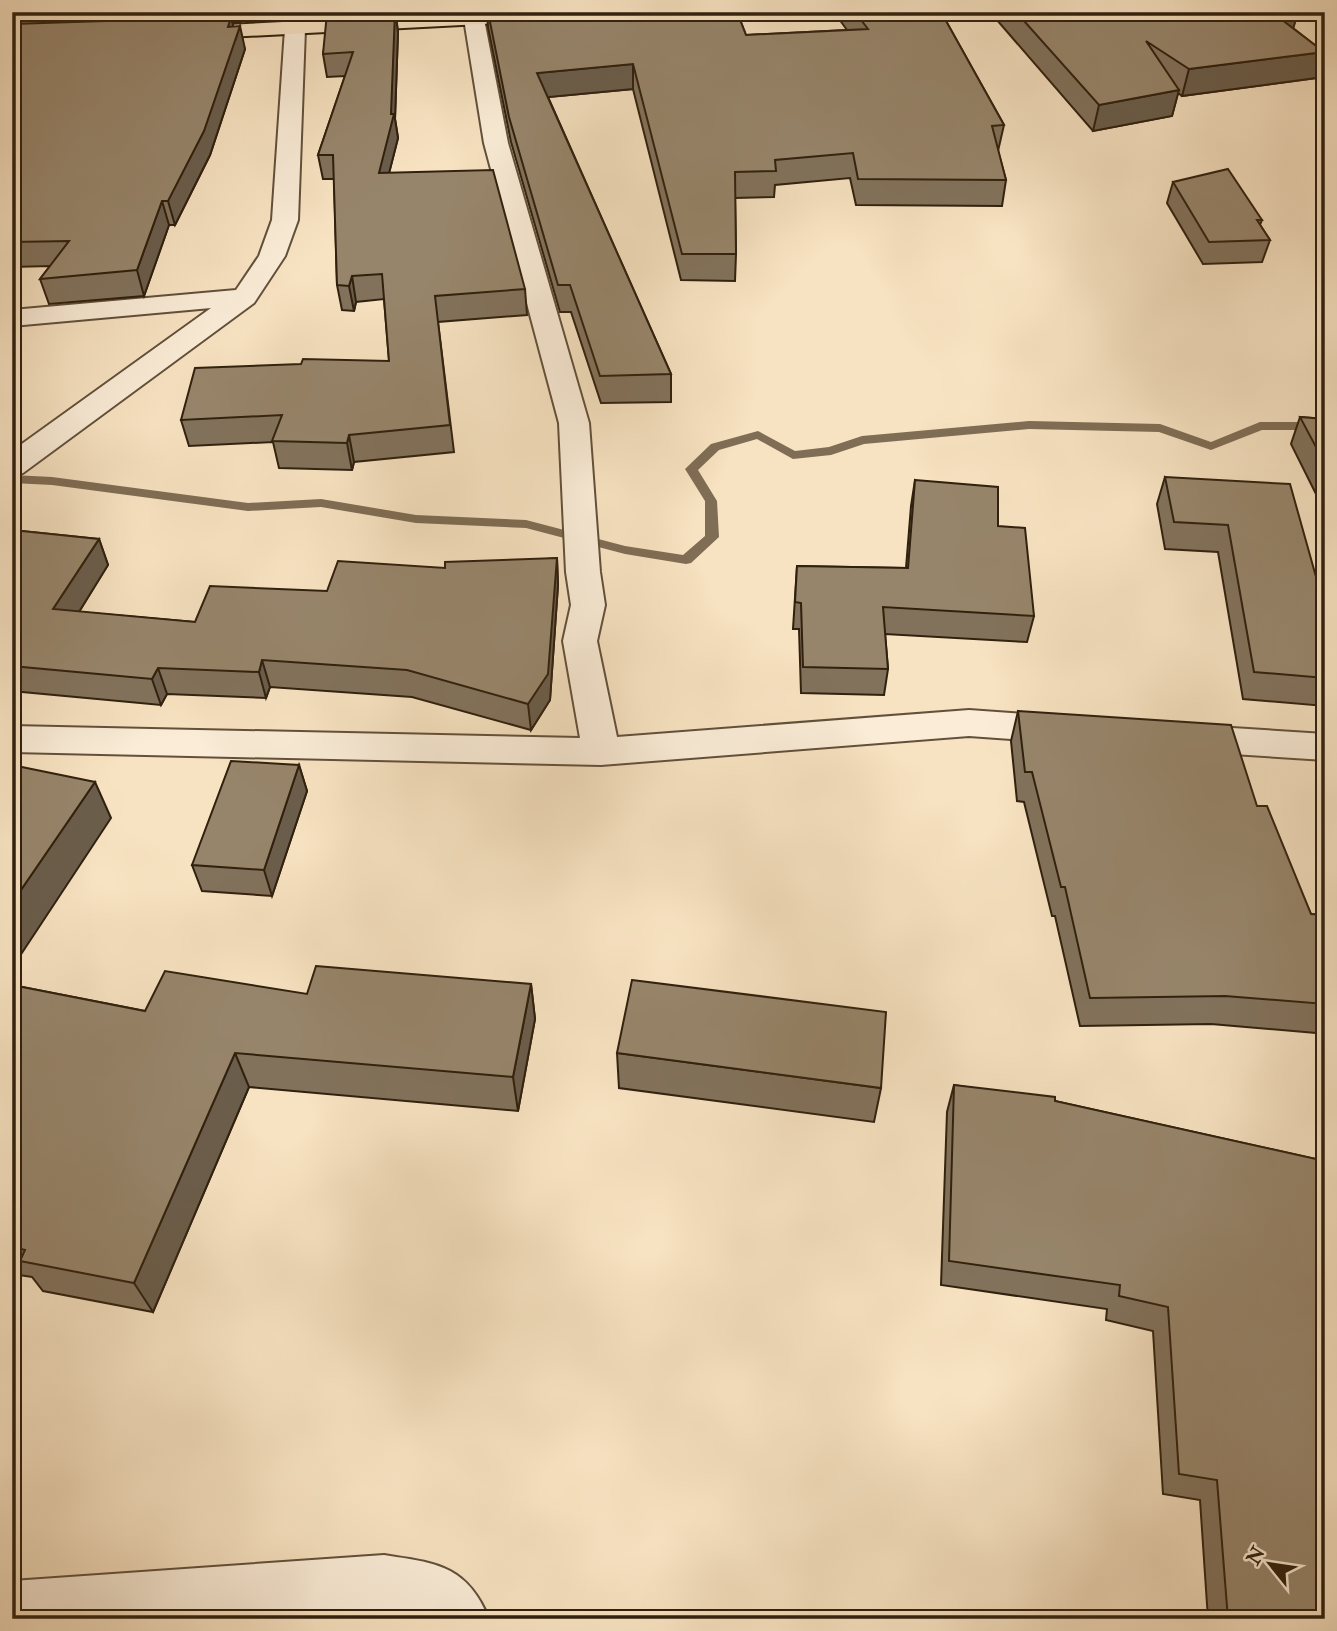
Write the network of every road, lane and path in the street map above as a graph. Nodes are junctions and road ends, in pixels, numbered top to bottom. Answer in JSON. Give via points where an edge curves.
{"nodes":[{"id":1,"x":598,"y":12,"type":"edge"},
{"id":2,"x":474,"y":19,"type":"junction"},
{"id":3,"x":296,"y":21,"type":"edge"},
{"id":4,"x":174,"y":33,"type":"edge"},
{"id":5,"x":244,"y":297,"type":"junction"},
{"id":6,"x":12,"y":318,"type":"edge"},
{"id":7,"x":12,"y":466,"type":"edge"},
{"id":8,"x":1106,"y":732,"type":"edge"},
{"id":9,"x":1147,"y":735,"type":"edge"},
{"id":10,"x":12,"y":739,"type":"edge"},
{"id":11,"x":1325,"y":747,"type":"edge"},
{"id":12,"x":601,"y":752,"type":"junction"},
{"id":13,"x":12,"y":1609,"type":"edge"},
{"id":14,"x":461,"y":1619,"type":"edge"}],
"edges":[{"from":1,"to":2,"type":"main road"},
{"from":2,"to":3,"type":"main road"},
{"from":2,"to":12,"type":"street","via":[[496,144],[575,423],[588,605],[580,641]]},
{"from":3,"to":4,"type":"main road"},
{"from":3,"to":5,"type":"street","via":[[285,220],[272,256]]},
{"from":5,"to":6,"type":"street"},
{"from":5,"to":7,"type":"street"},
{"from":8,"to":12,"type":"street","via":[[969,723]]},
{"from":9,"to":11,"type":"street"},
{"from":10,"to":12,"type":"street"},
{"from":13,"to":14,"type":"street","via":[[384,1583],[434,1591]]}]}
